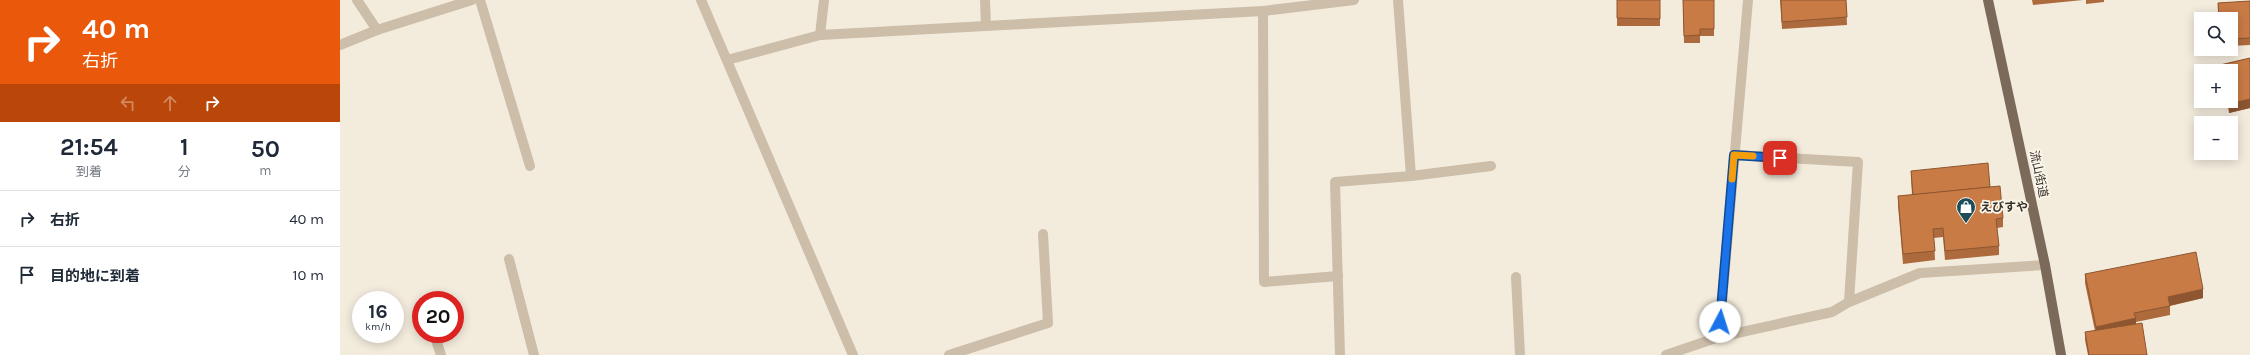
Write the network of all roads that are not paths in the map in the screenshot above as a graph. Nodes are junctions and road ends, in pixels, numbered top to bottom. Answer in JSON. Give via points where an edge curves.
{"nodes":[{"id":1,"x":358,"y":0,"type":"edge"},
{"id":2,"x":472,"y":0,"type":"edge"},
{"id":3,"x":480,"y":0,"type":"edge"},
{"id":4,"x":701,"y":0,"type":"edge"},
{"id":5,"x":824,"y":0,"type":"edge"},
{"id":6,"x":985,"y":0,"type":"edge"},
{"id":7,"x":1354,"y":0,"type":"edge"},
{"id":8,"x":1398,"y":0,"type":"edge"},
{"id":9,"x":1748,"y":0,"type":"edge"},
{"id":10,"x":1988,"y":0,"type":"edge"},
{"id":11,"x":1263,"y":11,"type":"junction"},
{"id":12,"x":986,"y":26,"type":"junction"},
{"id":13,"x":377,"y":30,"type":"junction"},
{"id":14,"x":820,"y":36,"type":"junction"},
{"id":15,"x":340,"y":45,"type":"edge"},
{"id":16,"x":727,"y":60,"type":"junction"},
{"id":17,"x":1734,"y":155,"type":"junction"},
{"id":18,"x":530,"y":166,"type":"dead end"},
{"id":19,"x":1491,"y":166,"type":"dead end"},
{"id":20,"x":1411,"y":176,"type":"junction"},
{"id":21,"x":1043,"y":234,"type":"dead end"},
{"id":22,"x":509,"y":259,"type":"dead end"},
{"id":23,"x":2046,"y":265,"type":"junction"},
{"id":24,"x":1338,"y":276,"type":"junction"},
{"id":25,"x":1516,"y":277,"type":"dead end"},
{"id":26,"x":1849,"y":302,"type":"junction"},
{"id":27,"x":1719,"y":337,"type":"junction"},
{"id":28,"x":437,"y":343,"type":"edge"},
{"id":29,"x":441,"y":355,"type":"edge"},
{"id":30,"x":534,"y":355,"type":"edge"},
{"id":31,"x":853,"y":355,"type":"edge"},
{"id":32,"x":949,"y":355,"type":"edge"},
{"id":33,"x":1340,"y":355,"type":"edge"},
{"id":34,"x":1520,"y":355,"type":"edge"},
{"id":35,"x":1666,"y":355,"type":"edge"},
{"id":36,"x":2061,"y":355,"type":"edge"}],
"edges":[{"from":1,"to":13,"type":"street"},
{"from":2,"to":13,"type":"street"},
{"from":3,"to":18,"type":"street"},
{"from":4,"to":16,"type":"street"},
{"from":5,"to":14,"type":"street"},
{"from":6,"to":12,"type":"street"},
{"from":7,"to":11,"type":"street"},
{"from":8,"to":20,"type":"street"},
{"from":9,"to":17,"type":"street"},
{"from":10,"to":23,"type":"main road","name":"流山街道"},
{"from":11,"to":12,"type":"street"},
{"from":11,"to":24,"type":"street","via":[[1264,282]]},
{"from":12,"to":14,"type":"street"},
{"from":13,"to":15,"type":"street"},
{"from":14,"to":16,"type":"street"},
{"from":16,"to":31,"type":"street"},
{"from":17,"to":26,"type":"street","via":[[1858,162]]},
{"from":17,"to":27,"type":"street"},
{"from":19,"to":20,"type":"street"},
{"from":20,"to":24,"type":"street","via":[[1335,182]]},
{"from":21,"to":32,"type":"street","via":[[1048,323]]},
{"from":22,"to":30,"type":"street"},
{"from":23,"to":26,"type":"street","via":[[1920,273]]},
{"from":23,"to":36,"type":"main road","name":"流山街道"},
{"from":24,"to":33,"type":"street"},
{"from":25,"to":34,"type":"street"},
{"from":26,"to":27,"type":"street","via":[[1832,312]]},
{"from":27,"to":35,"type":"street"},
{"from":28,"to":29,"type":"street"}]}
